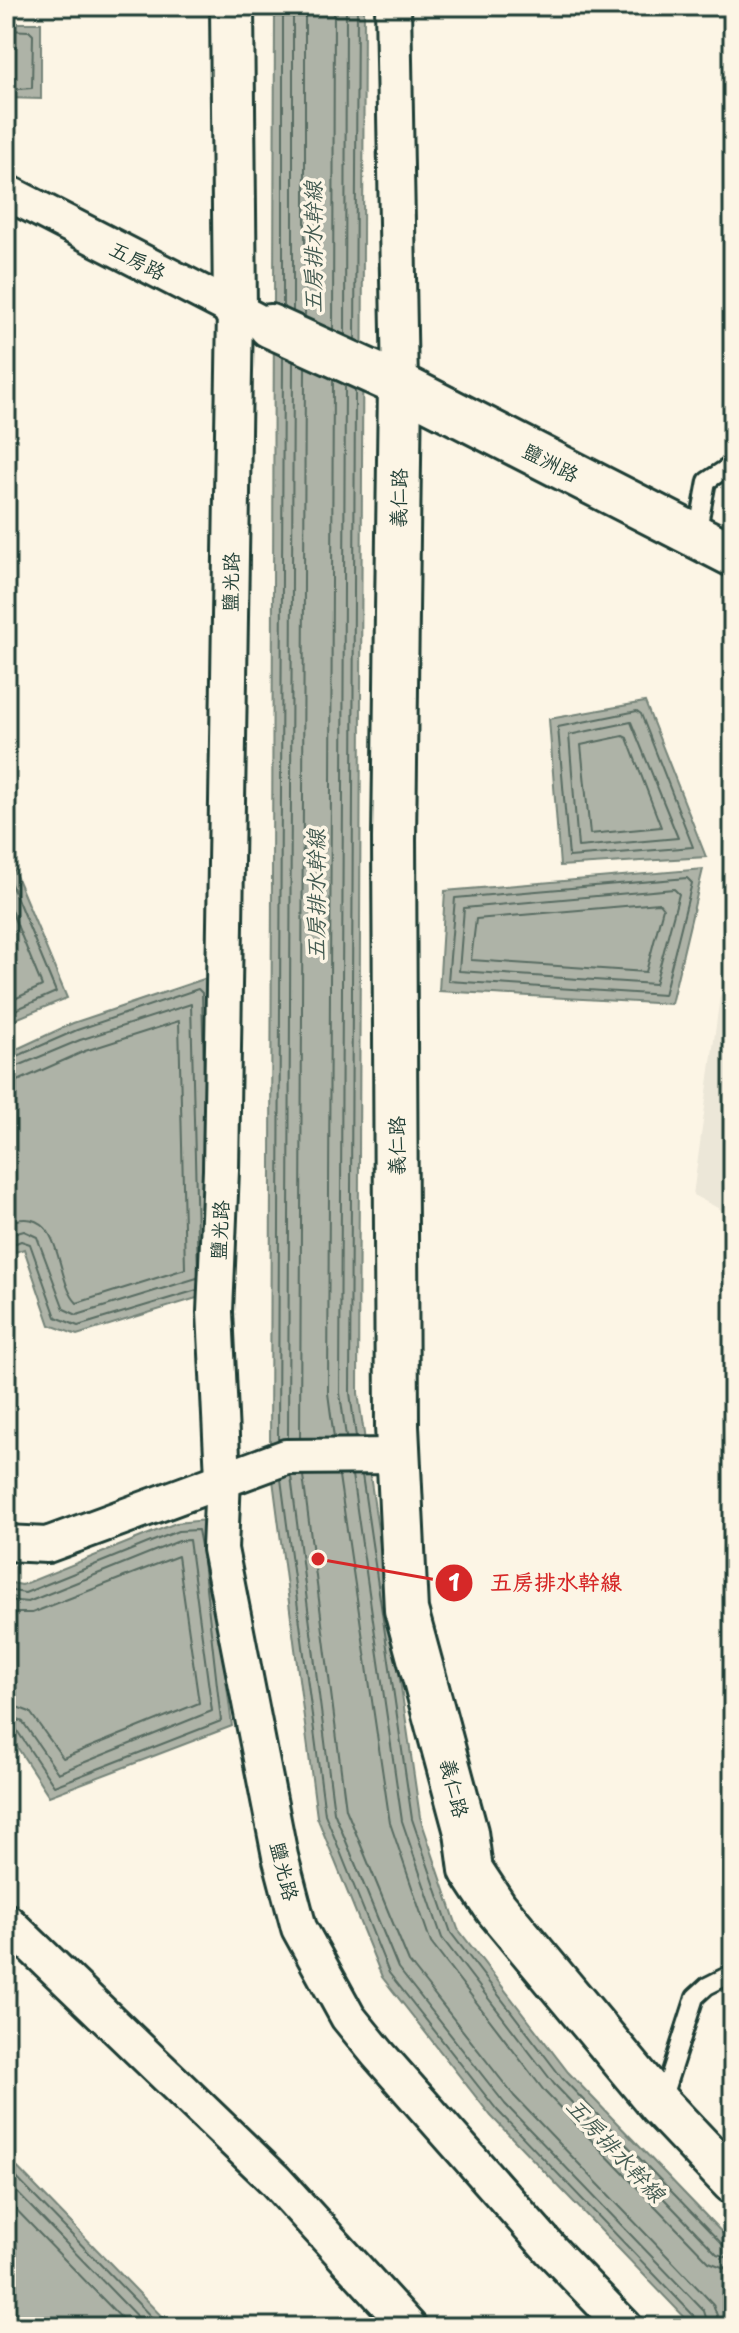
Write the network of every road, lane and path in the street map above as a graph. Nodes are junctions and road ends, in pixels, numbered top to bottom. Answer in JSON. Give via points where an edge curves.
{"nodes":[{"id":1,"x":232,"y":6,"type":"edge"},
{"id":2,"x":393,"y":6,"type":"edge"},
{"id":3,"x":6,"y":192,"type":"edge"},
{"id":4,"x":252,"y":318,"type":"junction"},
{"id":5,"x":384,"y":378,"type":"junction"},
{"id":6,"x":733,"y":464,"type":"edge"},
{"id":7,"x":715,"y":546,"type":"edge"},
{"id":8,"x":386,"y":1456,"type":"junction"},
{"id":9,"x":223,"y":1477,"type":"junction"},
{"id":10,"x":6,"y":1543,"type":"edge"},
{"id":11,"x":6,"y":1921,"type":"edge"},
{"id":12,"x":733,"y":1973,"type":"edge"},
{"id":13,"x":660,"y":2105,"type":"junction"},
{"id":14,"x":733,"y":2182,"type":"edge"},
{"id":15,"x":409,"y":2327,"type":"edge"},
{"id":16,"x":625,"y":2327,"type":"edge"}],
"edges":[{"from":1,"to":4,"type":"street","name":"鹽光路"},
{"from":2,"to":5,"type":"street","name":"義仁路"},
{"from":3,"to":4,"type":"street","name":"五房路"},
{"from":4,"to":5,"type":"street","name":"鹽洲路"},
{"from":4,"to":9,"type":"street","name":"鹽光路","via":[[215,1312]]},
{"from":5,"to":7,"type":"street","name":"鹽洲路"},
{"from":5,"to":8,"type":"street","name":"義仁路","via":[[394,839]]},
{"from":6,"to":7,"type":"lane","via":[[707,481]]},
{"from":8,"to":9,"type":"street","via":[[286,1457]]},
{"from":8,"to":13,"type":"street","name":"義仁路","via":[[406,1610],[466,1832],[471,1870],[496,1908]]},
{"from":9,"to":10,"type":"street","via":[[47,1545]]},
{"from":9,"to":16,"type":"street","name":"鹽光路","via":[[220,1549],[299,1928],[348,2017],[378,2054]]},
{"from":11,"to":15,"type":"street","via":[[275,2180]]},
{"from":12,"to":13,"type":"lane","via":[[695,1997]]},
{"from":13,"to":14,"type":"street","name":"義仁路"}]}
